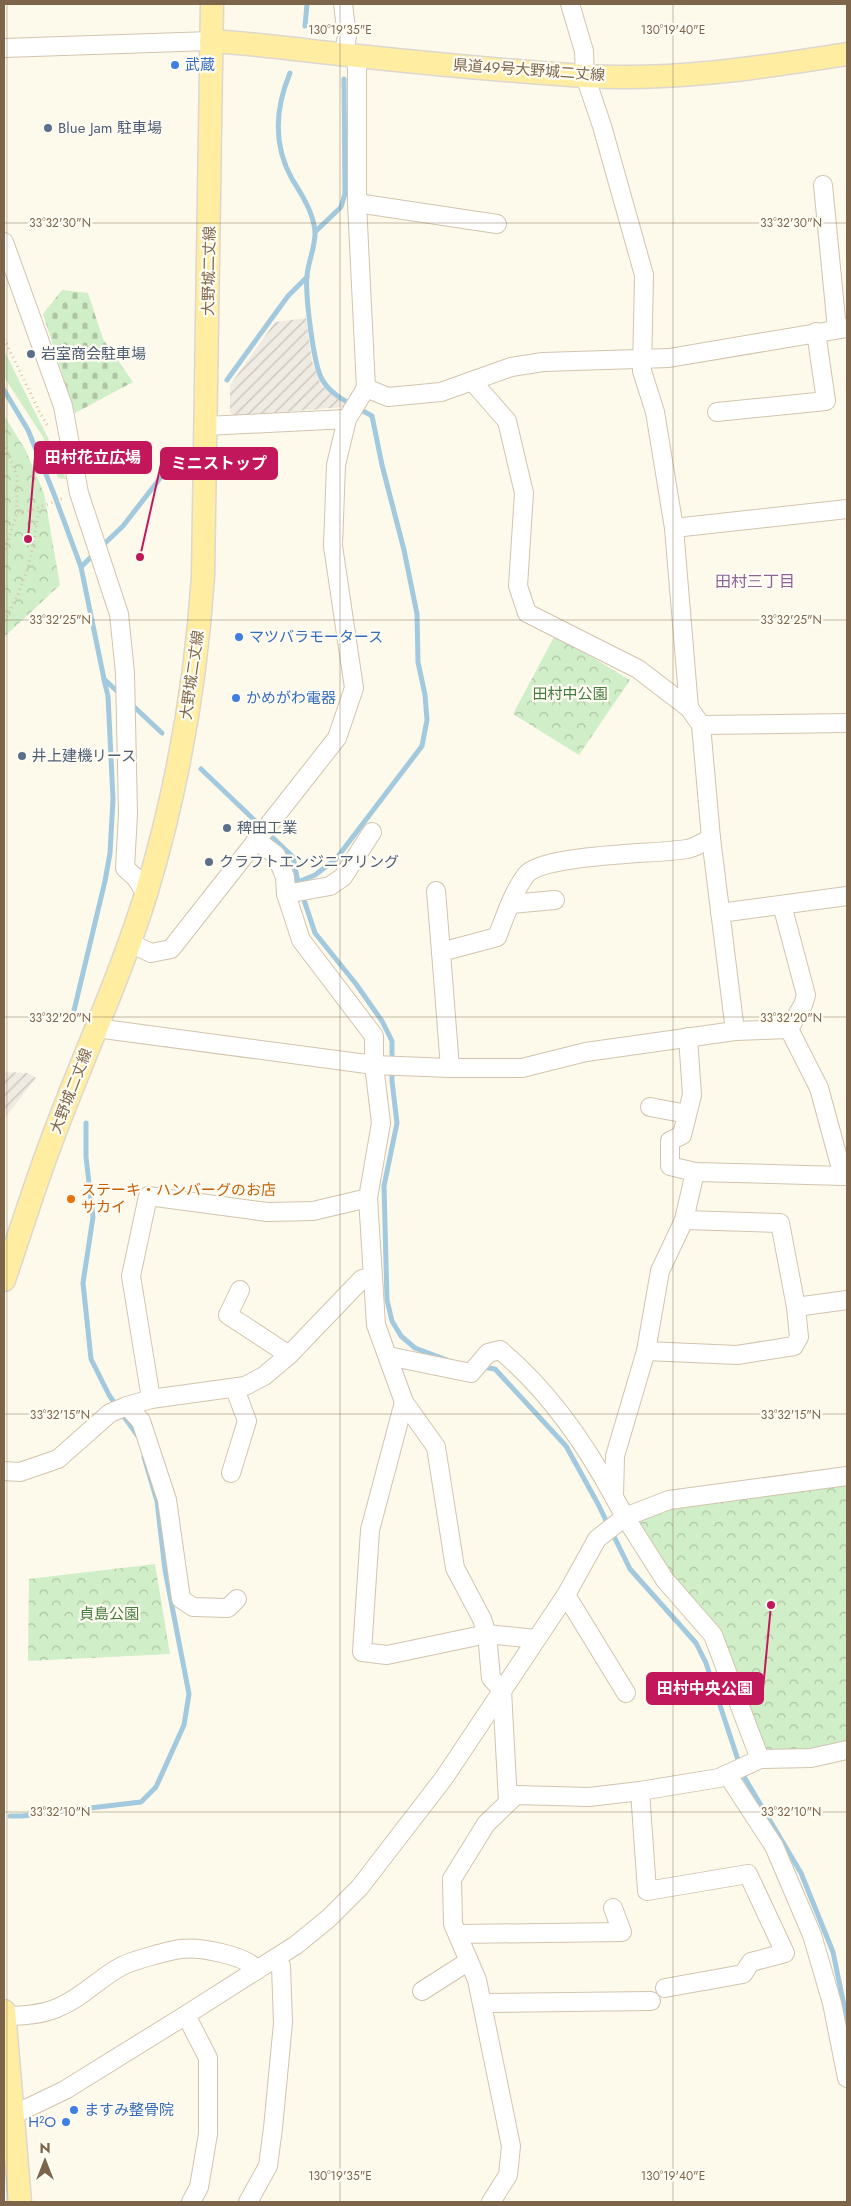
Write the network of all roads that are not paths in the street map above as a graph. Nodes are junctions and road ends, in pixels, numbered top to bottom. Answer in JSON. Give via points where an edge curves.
{"nodes":[{"id":1,"x":212,"y":4,"type":"edge"},
{"id":2,"x":343,"y":4,"type":"edge"},
{"id":3,"x":570,"y":4,"type":"edge"},
{"id":4,"x":211,"y":41,"type":"junction"},
{"id":5,"x":4,"y":48,"type":"edge"},
{"id":6,"x":847,"y":54,"type":"edge"},
{"id":7,"x":350,"y":55,"type":"junction"},
{"id":8,"x":585,"y":76,"type":"junction"},
{"id":9,"x":823,"y":186,"type":"dead end"},
{"id":10,"x":357,"y":203,"type":"junction"},
{"id":11,"x":497,"y":224,"type":"dead end"},
{"id":12,"x":4,"y":242,"type":"edge"},
{"id":13,"x":842,"y":329,"type":"edge"},
{"id":14,"x":816,"y":332,"type":"junction"},
{"id":15,"x":642,"y":360,"type":"junction"},
{"id":16,"x":472,"y":381,"type":"junction"},
{"id":17,"x":366,"y":388,"type":"junction"},
{"id":18,"x":717,"y":412,"type":"dead end"},
{"id":19,"x":346,"y":419,"type":"junction"},
{"id":20,"x":206,"y":426,"type":"junction"},
{"id":21,"x":847,"y":509,"type":"edge"},
{"id":22,"x":674,"y":528,"type":"junction"},
{"id":23,"x":689,"y":708,"type":"junction"},
{"id":24,"x":847,"y":723,"type":"edge"},
{"id":25,"x":701,"y":725,"type":"junction"},
{"id":26,"x":372,"y":832,"type":"dead end"},
{"id":27,"x":711,"y":838,"type":"junction"},
{"id":28,"x":256,"y":840,"type":"junction"},
{"id":29,"x":436,"y":891,"type":"dead end"},
{"id":30,"x":146,"y":894,"type":"junction"},
{"id":31,"x":286,"y":894,"type":"junction"},
{"id":32,"x":847,"y":896,"type":"edge"},
{"id":33,"x":555,"y":900,"type":"dead end"},
{"id":34,"x":511,"y":904,"type":"junction"},
{"id":35,"x":782,"y":905,"type":"junction"},
{"id":36,"x":720,"y":913,"type":"junction"},
{"id":37,"x":130,"y":943,"type":"junction"},
{"id":38,"x":441,"y":952,"type":"junction"},
{"id":39,"x":96,"y":1028,"type":"junction"},
{"id":40,"x":789,"y":1029,"type":"junction"},
{"id":41,"x":735,"y":1030,"type":"junction"},
{"id":42,"x":688,"y":1037,"type":"junction"},
{"id":43,"x":377,"y":1065,"type":"junction"},
{"id":44,"x":450,"y":1068,"type":"junction"},
{"id":45,"x":650,"y":1108,"type":"dead end"},
{"id":46,"x":687,"y":1114,"type":"junction"},
{"id":47,"x":695,"y":1172,"type":"junction"},
{"id":48,"x":845,"y":1176,"type":"edge"},
{"id":49,"x":368,"y":1198,"type":"junction"},
{"id":50,"x":684,"y":1220,"type":"junction"},
{"id":51,"x":372,"y":1276,"type":"junction"},
{"id":52,"x":4,"y":1280,"type":"edge"},
{"id":53,"x":240,"y":1290,"type":"dead end"},
{"id":54,"x":847,"y":1300,"type":"edge"},
{"id":55,"x":796,"y":1307,"type":"junction"},
{"id":56,"x":646,"y":1351,"type":"junction"},
{"id":57,"x":289,"y":1355,"type":"junction"},
{"id":58,"x":388,"y":1356,"type":"junction"},
{"id":59,"x":235,"y":1389,"type":"junction"},
{"id":60,"x":151,"y":1399,"type":"junction"},
{"id":61,"x":404,"y":1402,"type":"junction"},
{"id":62,"x":127,"y":1406,"type":"junction"},
{"id":63,"x":4,"y":1471,"type":"edge"},
{"id":64,"x":231,"y":1473,"type":"dead end"},
{"id":65,"x":847,"y":1476,"type":"edge"},
{"id":66,"x":614,"y":1497,"type":"junction"},
{"id":67,"x":624,"y":1517,"type":"junction"},
{"id":68,"x":566,"y":1594,"type":"junction"},
{"id":69,"x":237,"y":1599,"type":"dead end"},
{"id":70,"x":487,"y":1634,"type":"junction"},
{"id":71,"x":536,"y":1639,"type":"junction"},
{"id":72,"x":502,"y":1690,"type":"junction"},
{"id":73,"x":626,"y":1693,"type":"dead end"},
{"id":74,"x":847,"y":1750,"type":"edge"},
{"id":75,"x":756,"y":1761,"type":"junction"},
{"id":76,"x":729,"y":1773,"type":"junction"},
{"id":77,"x":640,"y":1791,"type":"junction"},
{"id":78,"x":508,"y":1802,"type":"junction"},
{"id":79,"x":613,"y":1908,"type":"dead end"},
{"id":80,"x":458,"y":1934,"type":"junction"},
{"id":81,"x":276,"y":1958,"type":"junction"},
{"id":82,"x":469,"y":1961,"type":"junction"},
{"id":83,"x":257,"y":1970,"type":"junction"},
{"id":84,"x":665,"y":1988,"type":"dead end"},
{"id":85,"x":422,"y":1991,"type":"dead end"},
{"id":86,"x":651,"y":2001,"type":"dead end"},
{"id":87,"x":482,"y":2003,"type":"junction"},
{"id":88,"x":4,"y":2011,"type":"edge"},
{"id":89,"x":4,"y":2016,"type":"edge"},
{"id":90,"x":186,"y":2016,"type":"junction"},
{"id":91,"x":847,"y":2078,"type":"edge"},
{"id":92,"x":8,"y":2118,"type":"edge"},
{"id":93,"x":20,"y":2202,"type":"edge"},
{"id":94,"x":191,"y":2202,"type":"edge"},
{"id":95,"x":248,"y":2202,"type":"edge"},
{"id":96,"x":491,"y":2202,"type":"edge"}],
"edges":[{"from":1,"to":4,"type":"main road","name":"大野城二丈線"},
{"from":2,"to":7,"type":"street"},
{"from":3,"to":8,"type":"street","via":[[584,51]]},
{"from":4,"to":5,"type":"street"},
{"from":4,"to":7,"type":"main road","name":"県道49号大野城二丈線"},
{"from":4,"to":20,"type":"main road","name":"大野城二丈線"},
{"from":6,"to":8,"type":"main road","name":"県道49号大野城二丈線","via":[[680,75]]},
{"from":7,"to":8,"type":"main road","name":"県道49号大野城二丈線"},
{"from":7,"to":10,"type":"street"},
{"from":8,"to":15,"type":"street","via":[[644,275]]},
{"from":9,"to":13,"type":"street"},
{"from":10,"to":11,"type":"street"},
{"from":10,"to":17,"type":"street"},
{"from":12,"to":30,"type":"street","via":[[64,406],[79,493],[120,614],[126,712],[128,814],[125,868]]},
{"from":13,"to":14,"type":"street"},
{"from":14,"to":15,"type":"street"},
{"from":14,"to":18,"type":"street","via":[[826,401]]},
{"from":15,"to":16,"type":"street","via":[[543,362],[511,367]]},
{"from":15,"to":22,"type":"street","via":[[642,371],[655,412]]},
{"from":16,"to":17,"type":"street","via":[[441,392],[388,396]]},
{"from":16,"to":23,"type":"street","via":[[508,421],[524,494],[518,586],[527,613],[638,669]]},
{"from":17,"to":19,"type":"street"},
{"from":19,"to":20,"type":"street"},
{"from":19,"to":28,"type":"street","via":[[336,465],[333,546],[354,688],[337,738]]},
{"from":20,"to":30,"type":"main road","name":"大野城二丈線","via":[[200,632],[179,764]]},
{"from":21,"to":22,"type":"street"},
{"from":22,"to":23,"type":"street"},
{"from":23,"to":25,"type":"street"},
{"from":24,"to":25,"type":"street"},
{"from":25,"to":27,"type":"street"},
{"from":26,"to":31,"type":"street","via":[[343,877],[330,886]]},
{"from":27,"to":34,"type":"street","via":[[689,849],[548,864],[527,873]]},
{"from":27,"to":36,"type":"street"},
{"from":28,"to":31,"type":"street","via":[[276,855],[285,877]]},
{"from":28,"to":37,"type":"street","via":[[172,949],[151,953]]},
{"from":29,"to":38,"type":"street"},
{"from":30,"to":37,"type":"main road","name":"大野城二丈線"},
{"from":31,"to":43,"type":"street","via":[[302,940],[374,1036]]},
{"from":32,"to":35,"type":"street"},
{"from":33,"to":34,"type":"street"},
{"from":34,"to":38,"type":"street","via":[[497,937]]},
{"from":35,"to":36,"type":"street"},
{"from":35,"to":40,"type":"street","via":[[806,994]]},
{"from":36,"to":41,"type":"street"},
{"from":37,"to":39,"type":"main road","name":"大野城二丈線"},
{"from":38,"to":44,"type":"street"},
{"from":39,"to":43,"type":"street"},
{"from":39,"to":52,"type":"main road","name":"大野城二丈線","via":[[49,1148]]},
{"from":40,"to":41,"type":"street"},
{"from":40,"to":48,"type":"street","via":[[819,1088]]},
{"from":41,"to":42,"type":"street"},
{"from":42,"to":44,"type":"street","via":[[586,1052],[522,1068]]},
{"from":42,"to":46,"type":"street","via":[[692,1095]]},
{"from":43,"to":44,"type":"street"},
{"from":43,"to":49,"type":"street","via":[[382,1123]]},
{"from":45,"to":46,"type":"street"},
{"from":46,"to":47,"type":"street","via":[[682,1135],[670,1141],[670,1166]]},
{"from":47,"to":48,"type":"street"},
{"from":47,"to":50,"type":"street"},
{"from":49,"to":51,"type":"street"},
{"from":49,"to":60,"type":"street","via":[[314,1211],[266,1212],[148,1196],[131,1276]]},
{"from":50,"to":55,"type":"street","via":[[780,1223]]},
{"from":50,"to":56,"type":"street","via":[[660,1271]]},
{"from":51,"to":57,"type":"street","via":[[362,1279]]},
{"from":51,"to":58,"type":"street","via":[[376,1324]]},
{"from":53,"to":57,"type":"street","via":[[228,1315]]},
{"from":54,"to":55,"type":"street"},
{"from":55,"to":56,"type":"street","via":[[799,1337],[794,1346],[737,1355]]},
{"from":56,"to":66,"type":"street","via":[[615,1456]]},
{"from":57,"to":59,"type":"street","via":[[264,1376]]},
{"from":58,"to":61,"type":"street"},
{"from":58,"to":66,"type":"street","via":[[471,1373],[488,1353],[500,1350],[558,1408],[590,1454]]},
{"from":59,"to":60,"type":"street"},
{"from":59,"to":64,"type":"street","via":[[247,1421]]},
{"from":60,"to":62,"type":"street"},
{"from":61,"to":70,"type":"street","via":[[436,1447],[455,1568]]},
{"from":61,"to":70,"type":"street","via":[[370,1530],[362,1652],[386,1654]]},
{"from":62,"to":63,"type":"street","via":[[110,1413],[58,1459],[20,1472]]},
{"from":62,"to":69,"type":"street","via":[[141,1421],[167,1500],[180,1598],[192,1607],[228,1608]]},
{"from":65,"to":67,"type":"street","via":[[669,1500]]},
{"from":66,"to":67,"type":"street"},
{"from":67,"to":68,"type":"street","via":[[597,1539]]},
{"from":67,"to":75,"type":"street","via":[[665,1580],[713,1635]]},
{"from":68,"to":71,"type":"street"},
{"from":68,"to":73,"type":"street"},
{"from":70,"to":71,"type":"street"},
{"from":70,"to":72,"type":"street","via":[[491,1678]]},
{"from":71,"to":72,"type":"street"},
{"from":72,"to":78,"type":"street"},
{"from":72,"to":81,"type":"street","via":[[444,1778],[360,1887],[328,1918]]},
{"from":74,"to":75,"type":"street","via":[[811,1758]]},
{"from":75,"to":76,"type":"street"},
{"from":76,"to":77,"type":"street","via":[[719,1778]]},
{"from":76,"to":91,"type":"street","via":[[774,1846],[812,1935],[832,2003]]},
{"from":77,"to":78,"type":"street","via":[[589,1797],[516,1795]]},
{"from":77,"to":84,"type":"street","via":[[647,1891],[748,1874],[785,1953],[751,1962],[743,1974]]},
{"from":78,"to":80,"type":"street","via":[[486,1824],[452,1879],[453,1924]]},
{"from":79,"to":80,"type":"street","via":[[622,1932]]},
{"from":80,"to":82,"type":"street"},
{"from":81,"to":83,"type":"street"},
{"from":81,"to":95,"type":"street","via":[[281,1966],[283,2023],[273,2128],[268,2166]]},
{"from":82,"to":85,"type":"street"},
{"from":82,"to":87,"type":"street"},
{"from":83,"to":89,"type":"street","via":[[253,1964],[223,1953],[181,1949],[123,1965],[86,1993],[56,2008],[25,2016]]},
{"from":83,"to":90,"type":"street"},
{"from":86,"to":87,"type":"street"},
{"from":87,"to":96,"type":"street","via":[[511,2146],[508,2175]]},
{"from":88,"to":89,"type":"main road"},
{"from":89,"to":92,"type":"main road"},
{"from":90,"to":92,"type":"street","via":[[65,2090]]},
{"from":90,"to":94,"type":"street","via":[[208,2058],[208,2134],[198,2187]]},
{"from":92,"to":93,"type":"main road"}]}
